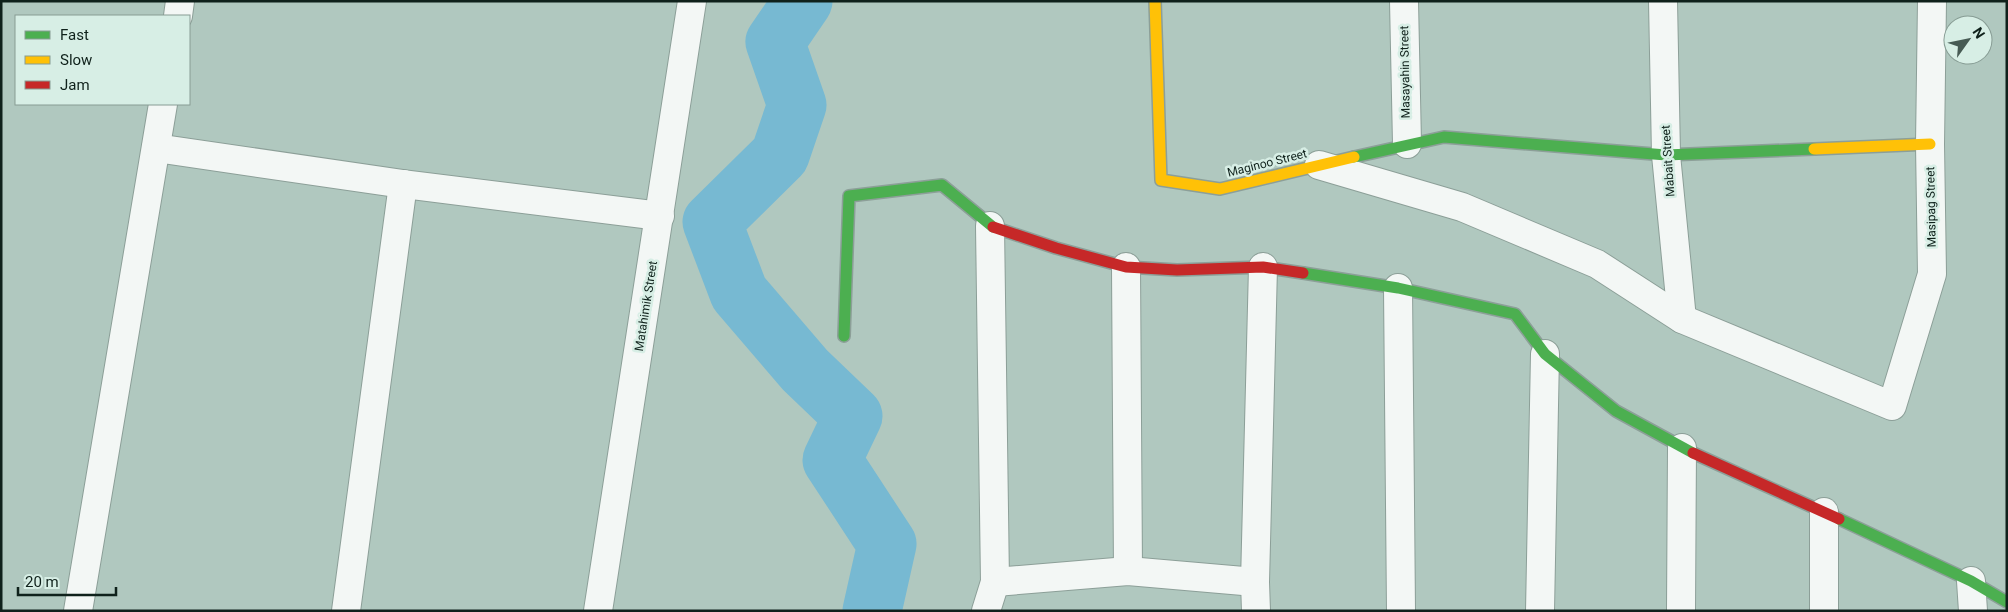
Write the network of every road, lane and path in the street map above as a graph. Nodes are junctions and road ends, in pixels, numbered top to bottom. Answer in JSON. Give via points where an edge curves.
{"nodes":[{"id":1,"x":180,"y":1,"type":"edge"},
{"id":2,"x":692,"y":1,"type":"edge"},
{"id":3,"x":1156,"y":1,"type":"edge"},
{"id":4,"x":1404,"y":1,"type":"edge"},
{"id":5,"x":1663,"y":1,"type":"edge"},
{"id":6,"x":1932,"y":1,"type":"edge"},
{"id":7,"x":178,"y":15,"type":"edge"},
{"id":8,"x":163,"y":105,"type":"edge"},
{"id":9,"x":1407,"y":144,"type":"junction"},
{"id":10,"x":1930,"y":144,"type":"junction"},
{"id":11,"x":156,"y":148,"type":"junction"},
{"id":12,"x":1666,"y":155,"type":"junction"},
{"id":13,"x":1319,"y":165,"type":"junction"},
{"id":14,"x":403,"y":184,"type":"junction"},
{"id":15,"x":660,"y":216,"type":"junction"},
{"id":16,"x":990,"y":226,"type":"junction"},
{"id":17,"x":1126,"y":267,"type":"junction"},
{"id":18,"x":1262,"y":267,"type":"junction"},
{"id":19,"x":1398,"y":288,"type":"junction"},
{"id":20,"x":1682,"y":319,"type":"junction"},
{"id":21,"x":844,"y":336,"type":"dead end"},
{"id":22,"x":1545,"y":354,"type":"junction"},
{"id":23,"x":1682,"y":448,"type":"junction"},
{"id":24,"x":1824,"y":512,"type":"junction"},
{"id":25,"x":1128,"y":572,"type":"junction"},
{"id":26,"x":1971,"y":581,"type":"junction"},
{"id":27,"x":995,"y":582,"type":"junction"},
{"id":28,"x":1254,"y":582,"type":"junction"},
{"id":29,"x":2007,"y":602,"type":"edge"},
{"id":30,"x":78,"y":611,"type":"edge"},
{"id":31,"x":346,"y":611,"type":"edge"},
{"id":32,"x":598,"y":611,"type":"edge"},
{"id":33,"x":986,"y":611,"type":"edge"},
{"id":34,"x":1256,"y":611,"type":"edge"},
{"id":35,"x":1401,"y":611,"type":"edge"},
{"id":36,"x":1540,"y":611,"type":"edge"},
{"id":37,"x":1681,"y":611,"type":"edge"},
{"id":38,"x":1824,"y":611,"type":"edge"},
{"id":39,"x":1973,"y":611,"type":"edge"}],
"edges":[{"from":1,"to":7,"type":"street"},
{"from":2,"to":15,"type":"street","name":"Matahimik Street"},
{"from":3,"to":13,"type":"street","name":"Maginoo Street","via":[[1161,180],[1220,189]]},
{"from":4,"to":9,"type":"street","name":"Masayahin Street"},
{"from":5,"to":12,"type":"street","name":"Mabait Street"},
{"from":6,"to":10,"type":"street","name":"Masipag Street"},
{"from":8,"to":11,"type":"street"},
{"from":9,"to":12,"type":"street","name":"Maginoo Street","via":[[1444,137]]},
{"from":9,"to":13,"type":"street","name":"Maginoo Street"},
{"from":10,"to":12,"type":"street","name":"Maginoo Street"},
{"from":10,"to":20,"type":"street","name":"Masipag Street","via":[[1932,274],[1892,406]]},
{"from":11,"to":14,"type":"street"},
{"from":11,"to":30,"type":"street"},
{"from":12,"to":20,"type":"street","name":"Mabait Street"},
{"from":13,"to":20,"type":"street","via":[[1462,207],[1588,260]]},
{"from":14,"to":15,"type":"street"},
{"from":14,"to":31,"type":"street"},
{"from":15,"to":32,"type":"street","name":"Matahimik Street"},
{"from":16,"to":17,"type":"street"},
{"from":16,"to":21,"type":"street","via":[[942,186],[849,196]]},
{"from":16,"to":27,"type":"street"},
{"from":17,"to":18,"type":"street","via":[[1177,270]]},
{"from":17,"to":25,"type":"street"},
{"from":18,"to":19,"type":"street"},
{"from":18,"to":28,"type":"street"},
{"from":19,"to":22,"type":"street","via":[[1514,314]]},
{"from":19,"to":35,"type":"street"},
{"from":22,"to":23,"type":"street","via":[[1616,411]]},
{"from":22,"to":36,"type":"street"},
{"from":23,"to":24,"type":"street"},
{"from":23,"to":37,"type":"street"},
{"from":24,"to":26,"type":"street"},
{"from":24,"to":38,"type":"street"},
{"from":25,"to":27,"type":"street"},
{"from":25,"to":28,"type":"street"},
{"from":26,"to":29,"type":"street"},
{"from":26,"to":39,"type":"street"},
{"from":27,"to":33,"type":"street"},
{"from":28,"to":34,"type":"street"}]}
